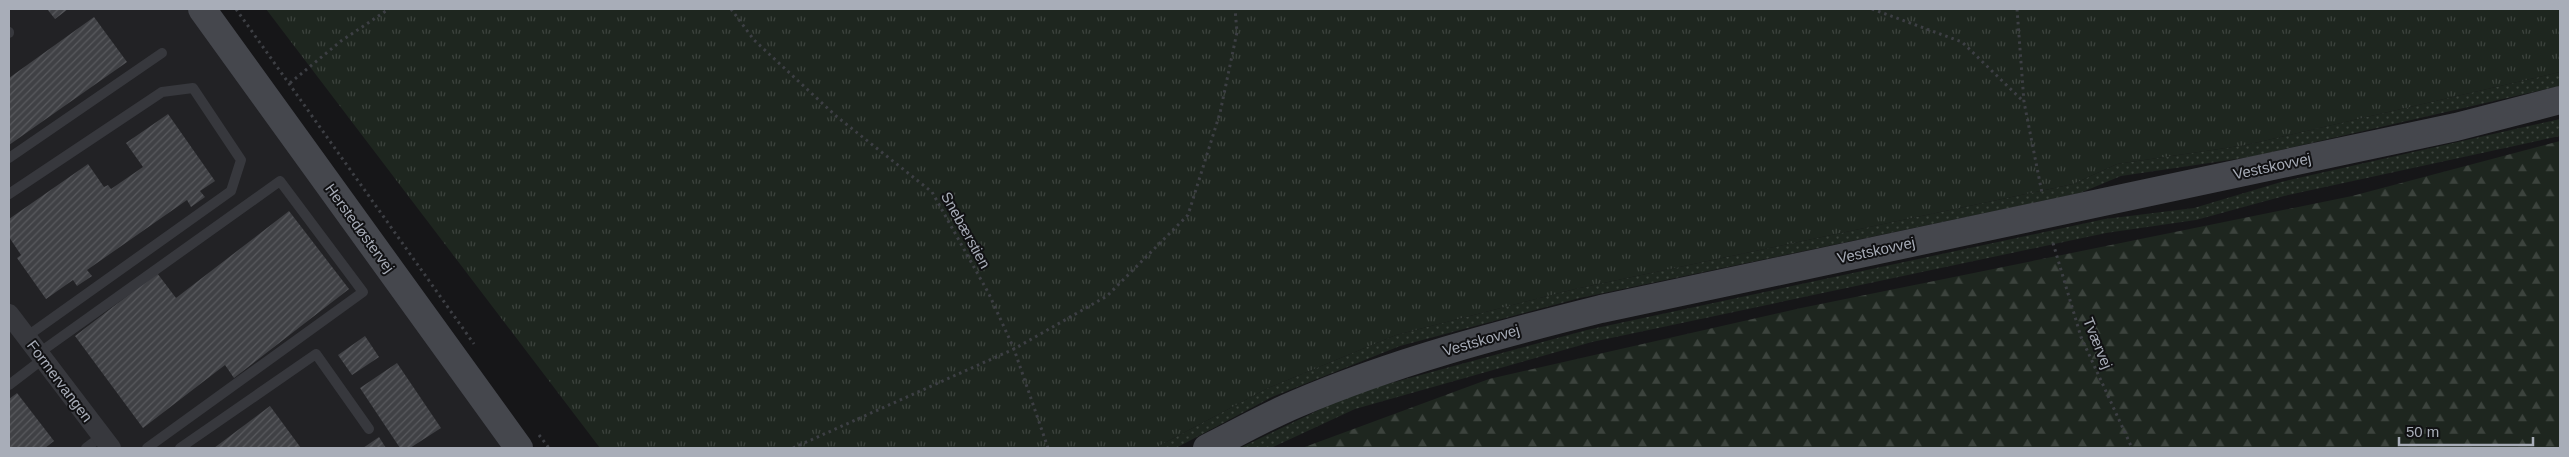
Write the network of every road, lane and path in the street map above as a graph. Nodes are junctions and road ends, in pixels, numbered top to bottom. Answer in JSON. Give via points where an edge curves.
{"nodes":[{"id":1,"x":202,"y":9,"type":"edge"},
{"id":2,"x":236,"y":9,"type":"edge"},
{"id":3,"x":389,"y":9,"type":"edge"},
{"id":4,"x":731,"y":9,"type":"edge"},
{"id":5,"x":1235,"y":9,"type":"edge"},
{"id":6,"x":1872,"y":9,"type":"edge"},
{"id":7,"x":2017,"y":9,"type":"edge"},
{"id":8,"x":162,"y":53,"type":"dead end"},
{"id":9,"x":290,"y":83,"type":"junction"},
{"id":10,"x":2560,"y":100,"type":"edge"},
{"id":11,"x":2024,"y":102,"type":"junction"},
{"id":12,"x":9,"y":158,"type":"edge"},
{"id":13,"x":2042,"y":192,"type":"dead end"},
{"id":14,"x":9,"y":194,"type":"edge"},
{"id":15,"x":2053,"y":243,"type":"dead end"},
{"id":16,"x":9,"y":314,"type":"edge"},
{"id":17,"x":26,"y":337,"type":"junction"},
{"id":18,"x":476,"y":348,"type":"dead end"},
{"id":19,"x":1014,"y":349,"type":"junction"},
{"id":20,"x":41,"y":356,"type":"junction"},
{"id":21,"x":9,"y":384,"type":"edge"},
{"id":22,"x":369,"y":429,"type":"dead end"},
{"id":23,"x":528,"y":441,"type":"edge"},
{"id":24,"x":100,"y":444,"type":"edge"},
{"id":25,"x":148,"y":448,"type":"edge"},
{"id":26,"x":180,"y":448,"type":"edge"},
{"id":27,"x":548,"y":448,"type":"edge"},
{"id":28,"x":793,"y":448,"type":"edge"},
{"id":29,"x":1048,"y":448,"type":"edge"},
{"id":30,"x":1207,"y":448,"type":"edge"},
{"id":31,"x":2132,"y":448,"type":"edge"}],
"edges":[{"from":1,"to":23,"type":"street","name":"Herstedøstervej"},
{"from":2,"to":9,"type":"path"},
{"from":3,"to":9,"type":"path","via":[[341,41]]},
{"from":4,"to":19,"type":"path","name":"Snebærstien","via":[[754,40],[836,116],[932,192]]},
{"from":5,"to":19,"type":"path","via":[[1237,32],[1220,113],[1188,214],[1107,296]]},
{"from":6,"to":11,"type":"path","via":[[1962,42]]},
{"from":7,"to":11,"type":"path"},
{"from":8,"to":12,"type":"lane"},
{"from":9,"to":18,"type":"path"},
{"from":10,"to":30,"type":"street","name":"Vestskovvej","via":[[2456,128],[1601,309],[1478,340],[1392,367],[1295,404]]},
{"from":11,"to":13,"type":"path"},
{"from":14,"to":17,"type":"lane","via":[[162,92],[193,88],[241,160],[231,191]]},
{"from":15,"to":31,"type":"path","name":"Tværvej","via":[[2081,337]]},
{"from":16,"to":17,"type":"street","name":"Formervangen"},
{"from":17,"to":20,"type":"street","name":"Formervangen"},
{"from":19,"to":28,"type":"path"},
{"from":19,"to":29,"type":"path","name":"Snebærstien"},
{"from":20,"to":21,"type":"lane"},
{"from":20,"to":24,"type":"street","name":"Formervangen"},
{"from":20,"to":25,"type":"lane","via":[[280,181],[363,292]]},
{"from":22,"to":26,"type":"lane","via":[[316,354]]},
{"from":23,"to":27,"type":"path"}]}
